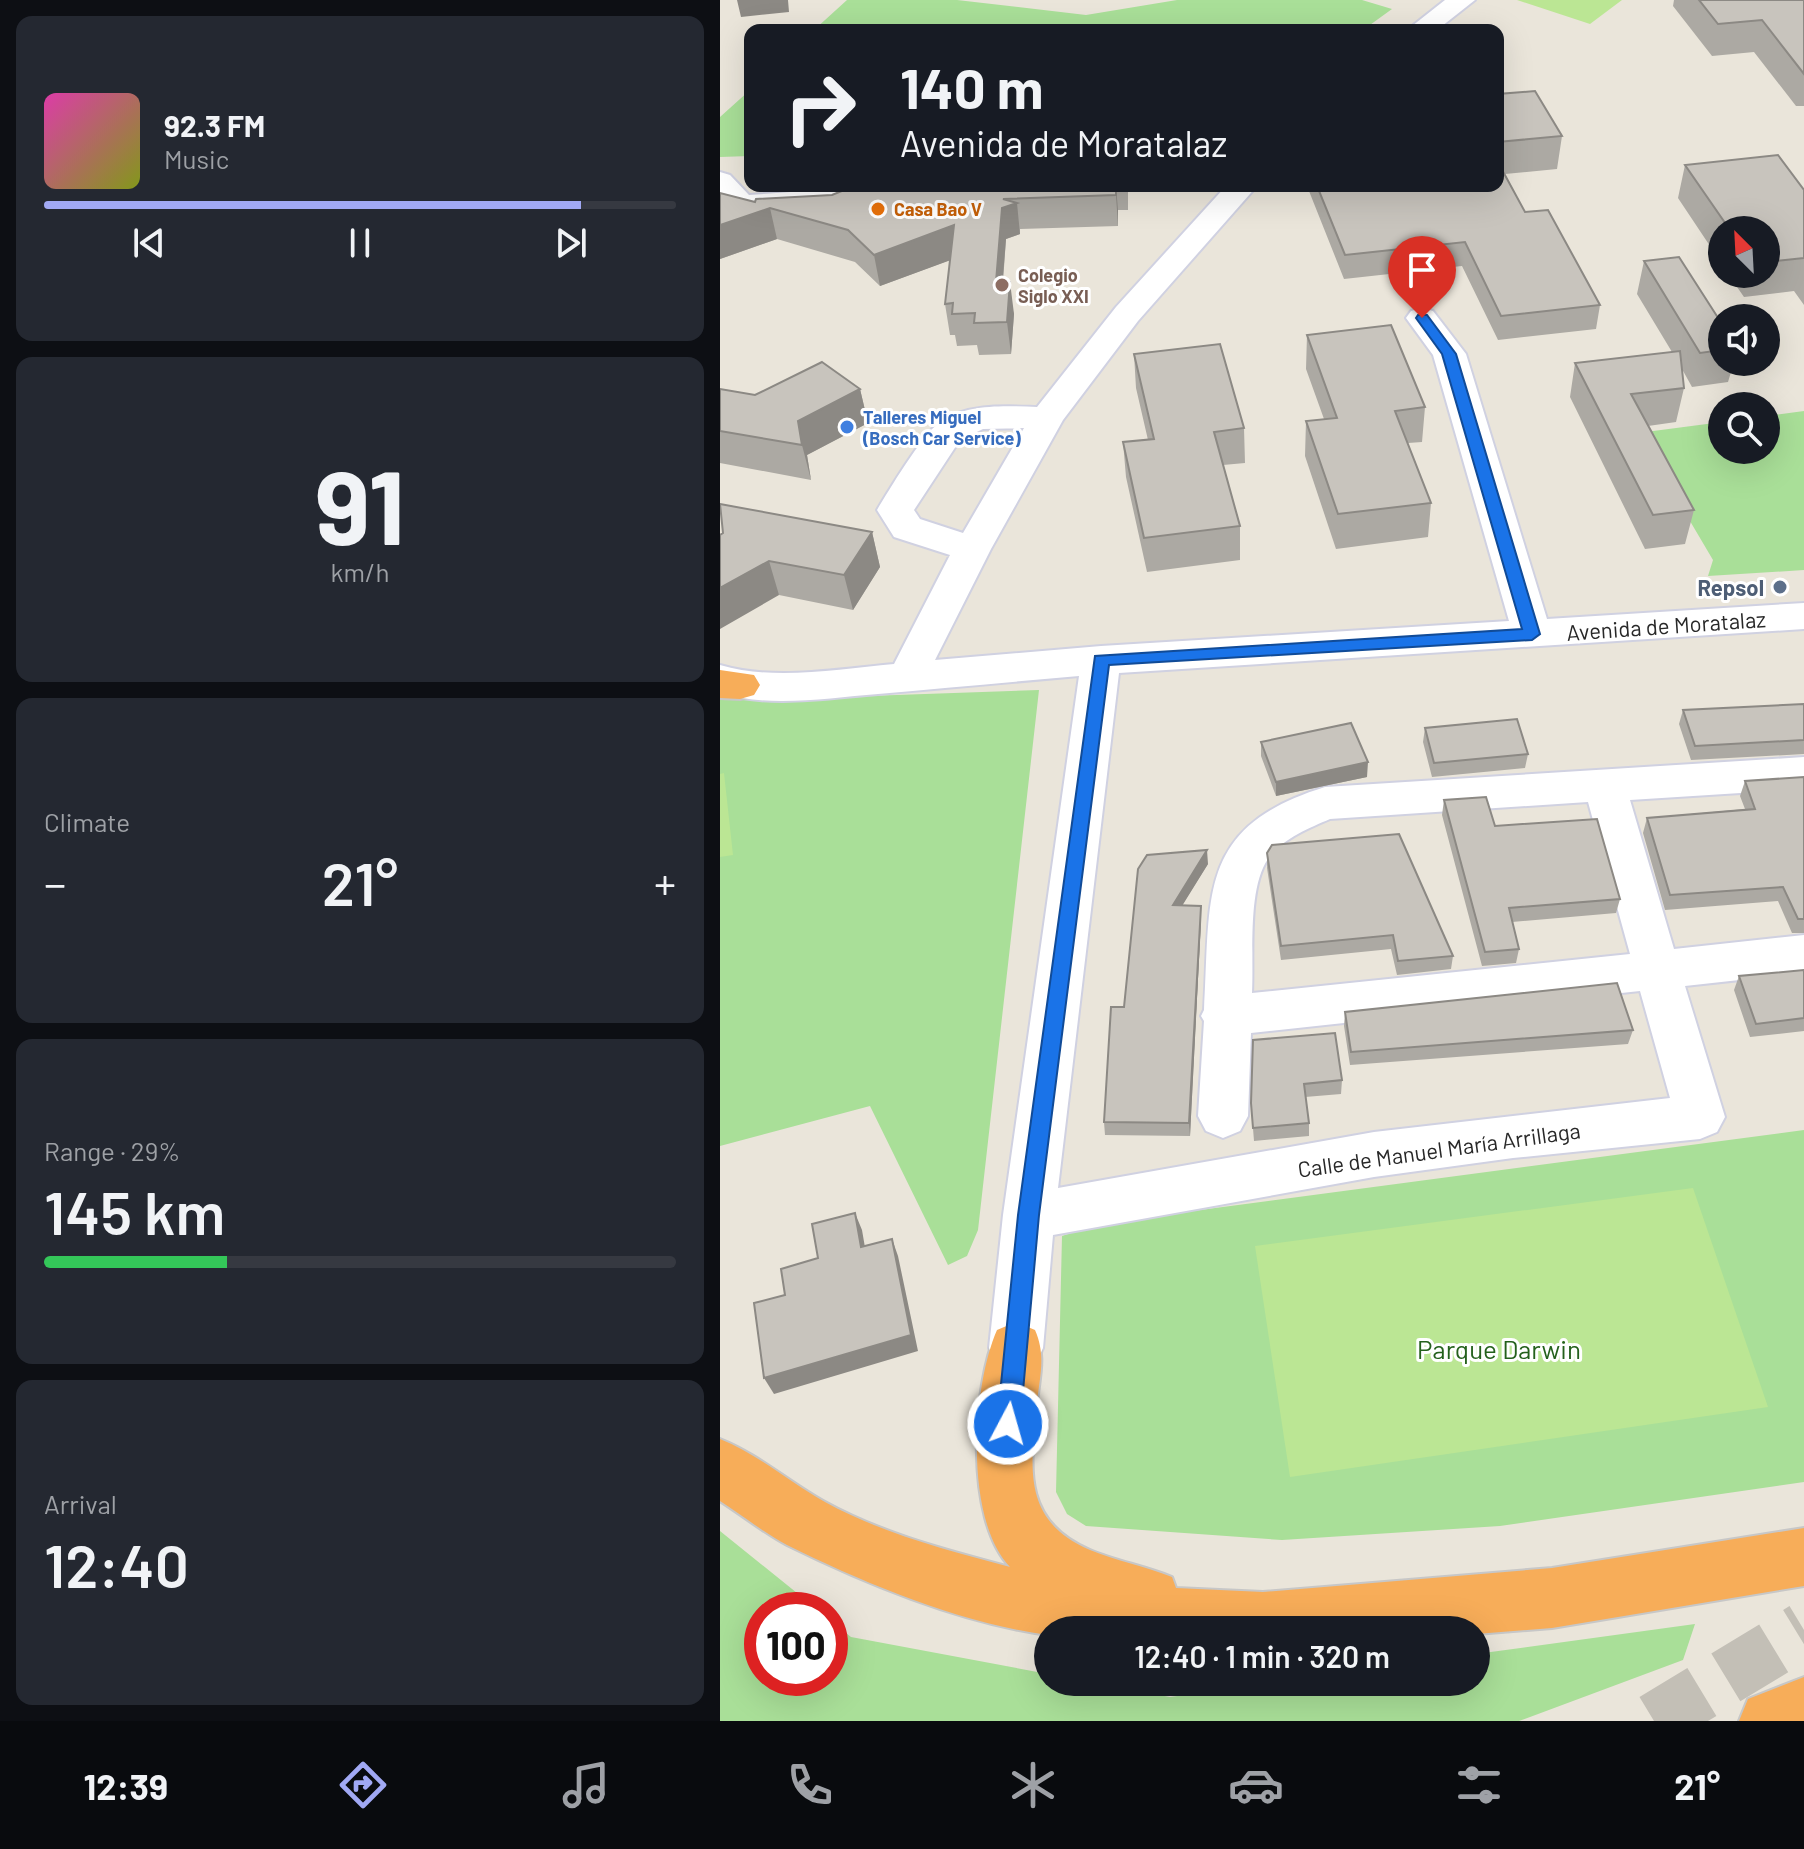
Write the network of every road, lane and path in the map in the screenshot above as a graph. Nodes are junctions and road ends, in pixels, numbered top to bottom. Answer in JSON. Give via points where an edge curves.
{"nodes":[{"id":1,"x":1462,"y":0,"type":"edge"},
{"id":2,"x":1428,"y":24,"type":"edge"},
{"id":3,"x":744,"y":173,"type":"edge"},
{"id":4,"x":720,"y":174,"type":"edge"},
{"id":5,"x":720,"y":181,"type":"edge"},
{"id":6,"x":852,"y":192,"type":"edge"},
{"id":7,"x":1237,"y":192,"type":"edge"},
{"id":8,"x":1422,"y":318,"type":"dead end"},
{"id":9,"x":1047,"y":417,"type":"junction"},
{"id":10,"x":972,"y":549,"type":"junction"},
{"id":11,"x":1804,"y":616,"type":"edge"},
{"id":12,"x":1532,"y":634,"type":"junction"},
{"id":13,"x":1101,"y":660,"type":"junction"},
{"id":14,"x":906,"y":679,"type":"junction"},
{"id":15,"x":727,"y":682,"type":"edge"},
{"id":16,"x":1804,"y":773,"type":"edge"},
{"id":17,"x":1604,"y":785,"type":"junction"},
{"id":18,"x":1804,"y":954,"type":"edge"},
{"id":19,"x":1659,"y":970,"type":"junction"},
{"id":20,"x":1225,"y":1016,"type":"junction"},
{"id":21,"x":1223,"y":1116,"type":"dead end"},
{"id":22,"x":1029,"y":1215,"type":"junction"},
{"id":23,"x":1016,"y":1348,"type":"joint"},
{"id":24,"x":720,"y":1467,"type":"edge"},
{"id":25,"x":1804,"y":1557,"type":"edge"},
{"id":26,"x":1146,"y":1616,"type":"edge"},
{"id":27,"x":1235,"y":1616,"type":"edge"},
{"id":28,"x":1335,"y":1616,"type":"edge"},
{"id":29,"x":1804,"y":1708,"type":"edge"},
{"id":30,"x":1770,"y":1721,"type":"edge"}],
"edges":[{"from":1,"to":2,"type":"street"},
{"from":3,"to":4,"type":"street"},
{"from":5,"to":6,"type":"street","via":[[741,204],[842,198]]},
{"from":7,"to":9,"type":"street","via":[[1127,314]]},
{"from":8,"to":12,"type":"street","via":[[1449,354]]},
{"from":9,"to":10,"type":"street"},
{"from":9,"to":10,"type":"street","via":[[978,418],[957,425],[895,510],[907,528]]},
{"from":10,"to":14,"type":"street"},
{"from":11,"to":12,"type":"street","name":"Avenida de Moratalaz"},
{"from":12,"to":13,"type":"street","name":"Avenida de Moratalaz"},
{"from":13,"to":14,"type":"street","name":"Avenida de Moratalaz"},
{"from":13,"to":22,"type":"street"},
{"from":14,"to":15,"type":"street","name":"Avenida de Moratalaz","via":[[784,686]]},
{"from":16,"to":17,"type":"street"},
{"from":17,"to":19,"type":"street","name":"Calle de Manuel María Arrillaga"},
{"from":17,"to":20,"type":"street","via":[[1325,803],[1284,821],[1252,847],[1234,884]]},
{"from":18,"to":19,"type":"street"},
{"from":19,"to":20,"type":"street"},
{"from":19,"to":22,"type":"street","name":"Calle de Manuel María Arrillaga","via":[[1700,1117],[1524,1133]]},
{"from":20,"to":21,"type":"street"},
{"from":22,"to":23,"type":"street"},
{"from":23,"to":27,"type":"highway","via":[[1005,1449],[1011,1513],[1028,1544],[1071,1572],[1133,1594]]},
{"from":24,"to":26,"type":"highway","via":[[805,1523],[912,1570],[1028,1602]]},
{"from":25,"to":28,"type":"highway","via":[[1552,1598]]},
{"from":29,"to":30,"type":"highway"}]}
